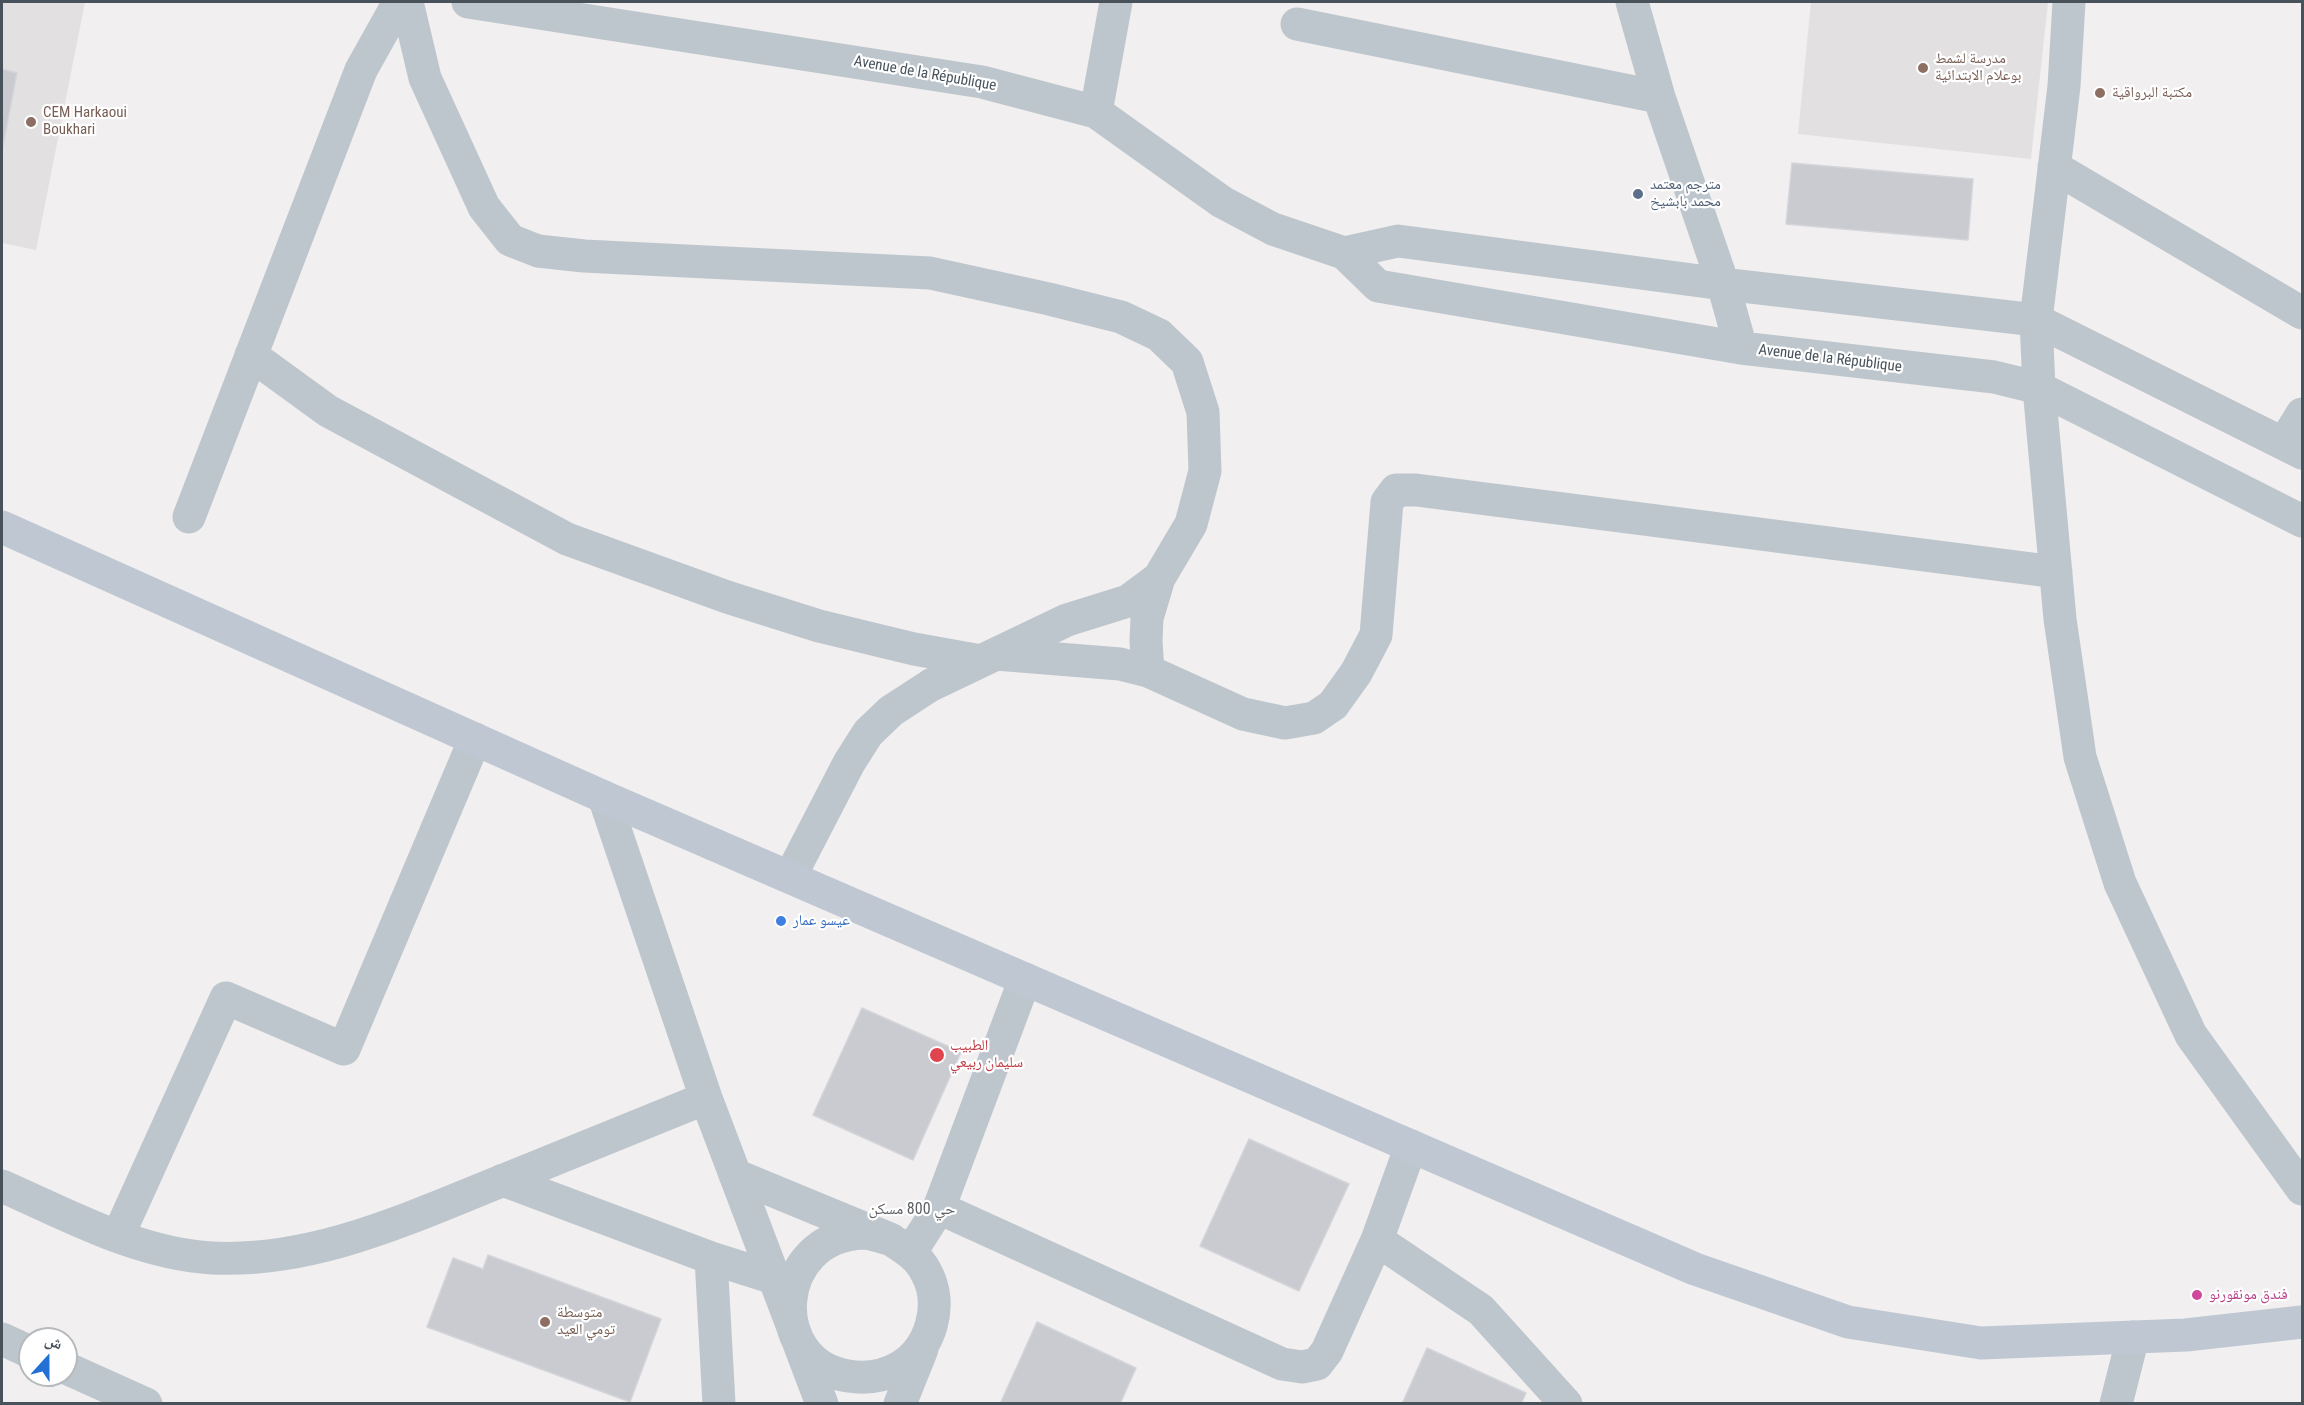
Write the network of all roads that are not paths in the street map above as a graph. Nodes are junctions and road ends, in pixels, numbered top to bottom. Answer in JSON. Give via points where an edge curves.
{"nodes":[{"id":1,"x":399,"y":2,"type":"edge"},
{"id":2,"x":407,"y":2,"type":"edge"},
{"id":3,"x":468,"y":2,"type":"edge"},
{"id":4,"x":1116,"y":2,"type":"edge"},
{"id":5,"x":1632,"y":2,"type":"edge"},
{"id":6,"x":2069,"y":2,"type":"edge"},
{"id":7,"x":1297,"y":24,"type":"dead end"},
{"id":8,"x":1659,"y":97,"type":"junction"},
{"id":9,"x":1096,"y":112,"type":"junction"},
{"id":10,"x":2054,"y":167,"type":"junction"},
{"id":11,"x":1344,"y":253,"type":"junction"},
{"id":12,"x":1723,"y":284,"type":"junction"},
{"id":13,"x":2302,"y":313,"type":"edge"},
{"id":14,"x":2036,"y":320,"type":"junction"},
{"id":15,"x":1742,"y":348,"type":"junction"},
{"id":16,"x":251,"y":356,"type":"junction"},
{"id":17,"x":2039,"y":388,"type":"junction"},
{"id":18,"x":2302,"y":414,"type":"edge"},
{"id":19,"x":2293,"y":448,"type":"edge"},
{"id":20,"x":189,"y":517,"type":"dead end"},
{"id":21,"x":2302,"y":521,"type":"edge"},
{"id":22,"x":2,"y":527,"type":"edge"},
{"id":23,"x":2056,"y":572,"type":"junction"},
{"id":24,"x":1159,"y":578,"type":"junction"},
{"id":25,"x":988,"y":657,"type":"junction"},
{"id":26,"x":1148,"y":671,"type":"junction"},
{"id":27,"x":475,"y":739,"type":"junction"},
{"id":28,"x":604,"y":797,"type":"junction"},
{"id":29,"x":790,"y":877,"type":"junction"},
{"id":30,"x":1025,"y":979,"type":"junction"},
{"id":31,"x":706,"y":1098,"type":"junction"},
{"id":32,"x":1411,"y":1146,"type":"junction"},
{"id":33,"x":735,"y":1175,"type":"junction"},
{"id":34,"x":503,"y":1180,"type":"junction"},
{"id":35,"x":2,"y":1186,"type":"edge"},
{"id":36,"x":2302,"y":1189,"type":"edge"},
{"id":37,"x":939,"y":1208,"type":"junction"},
{"id":38,"x":118,"y":1236,"type":"junction"},
{"id":39,"x":1377,"y":1240,"type":"junction"},
{"id":40,"x":900,"y":1246,"type":"junction"},
{"id":41,"x":711,"y":1258,"type":"junction"},
{"id":42,"x":774,"y":1278,"type":"junction"},
{"id":43,"x":2302,"y":1322,"type":"edge"},
{"id":44,"x":793,"y":1329,"type":"junction"},
{"id":45,"x":2133,"y":1337,"type":"junction"},
{"id":46,"x":2,"y":1340,"type":"edge"},
{"id":47,"x":924,"y":1345,"type":"junction"},
{"id":48,"x":18,"y":1347,"type":"edge"},
{"id":49,"x":78,"y":1373,"type":"edge"},
{"id":50,"x":146,"y":1404,"type":"edge"},
{"id":51,"x":719,"y":1404,"type":"edge"},
{"id":52,"x":822,"y":1404,"type":"edge"},
{"id":53,"x":900,"y":1404,"type":"edge"},
{"id":54,"x":1566,"y":1404,"type":"edge"},
{"id":55,"x":2116,"y":1404,"type":"edge"}],
"edges":[{"from":1,"to":16,"type":"street","via":[[361,70]]},
{"from":2,"to":24,"type":"street","via":[[425,78],[484,207],[510,240],[538,251],[584,256],[930,273],[1121,317],[1159,335],[1187,362],[1203,412],[1205,471],[1191,524]]},
{"from":3,"to":9,"type":"street","name":"Avenue de la République","via":[[982,82]]},
{"from":4,"to":9,"type":"street"},
{"from":5,"to":8,"type":"street"},
{"from":6,"to":10,"type":"street"},
{"from":7,"to":8,"type":"street"},
{"from":8,"to":12,"type":"street"},
{"from":9,"to":11,"type":"street","name":"Avenue de la République","via":[[1221,201],[1273,229]]},
{"from":10,"to":13,"type":"street"},
{"from":10,"to":14,"type":"street"},
{"from":11,"to":12,"type":"street","via":[[1398,241]]},
{"from":11,"to":15,"type":"street","name":"Avenue de la République","via":[[1378,286]]},
{"from":12,"to":14,"type":"street"},
{"from":12,"to":15,"type":"street"},
{"from":14,"to":17,"type":"street"},
{"from":14,"to":19,"type":"street"},
{"from":15,"to":17,"type":"street","name":"Avenue de la République","via":[[1994,377]]},
{"from":16,"to":20,"type":"street"},
{"from":16,"to":25,"type":"street","via":[[328,411],[567,539],[819,626],[914,649]]},
{"from":17,"to":21,"type":"street","name":"Avenue de la République"},
{"from":17,"to":23,"type":"street"},
{"from":18,"to":19,"type":"street"},
{"from":22,"to":27,"type":"main road"},
{"from":23,"to":26,"type":"street","via":[[1396,490],[1387,502],[1376,635],[1333,705],[1314,718],[1285,723],[1243,714]]},
{"from":23,"to":36,"type":"street","via":[[2080,757],[2121,883],[2191,1035]]},
{"from":24,"to":25,"type":"street","via":[[1128,601],[1067,620]]},
{"from":24,"to":26,"type":"street","via":[[1147,618]]},
{"from":25,"to":26,"type":"street","via":[[1120,664]]},
{"from":25,"to":29,"type":"street","via":[[931,685],[868,733]]},
{"from":27,"to":28,"type":"main road"},
{"from":27,"to":38,"type":"street","via":[[344,1049],[226,998]]},
{"from":28,"to":29,"type":"main road"},
{"from":28,"to":31,"type":"street"},
{"from":29,"to":30,"type":"main road"},
{"from":30,"to":32,"type":"main road"},
{"from":30,"to":37,"type":"street"},
{"from":31,"to":33,"type":"street"},
{"from":31,"to":34,"type":"street"},
{"from":32,"to":39,"type":"street"},
{"from":32,"to":45,"type":"main road","via":[[1695,1269],[1848,1322],[1980,1343]]},
{"from":33,"to":40,"type":"street"},
{"from":33,"to":42,"type":"street"},
{"from":34,"to":38,"type":"street","via":[[396,1224],[322,1247],[264,1258],[210,1258],[161,1250]]},
{"from":34,"to":41,"type":"street"},
{"from":35,"to":38,"type":"street"},
{"from":37,"to":39,"type":"street","via":[[1282,1364],[1302,1367],[1317,1364],[1327,1351]]},
{"from":37,"to":40,"type":"street"},
{"from":39,"to":54,"type":"street","via":[[1481,1310]]},
{"from":40,"to":44,"type":"street","via":[[865,1233],[840,1237],[817,1249],[801,1267],[791,1291]]},
{"from":40,"to":47,"type":"street","via":[[927,1272],[934,1297],[933,1322]]},
{"from":41,"to":42,"type":"street"},
{"from":41,"to":51,"type":"street"},
{"from":42,"to":44,"type":"street"},
{"from":43,"to":45,"type":"main road"},
{"from":44,"to":47,"type":"street","via":[[805,1351],[824,1368],[837,1375],[862,1379],[887,1375],[909,1362]]},
{"from":44,"to":52,"type":"street"},
{"from":45,"to":55,"type":"street"},
{"from":46,"to":48,"type":"street"},
{"from":47,"to":53,"type":"street"},
{"from":49,"to":50,"type":"street"}]}
